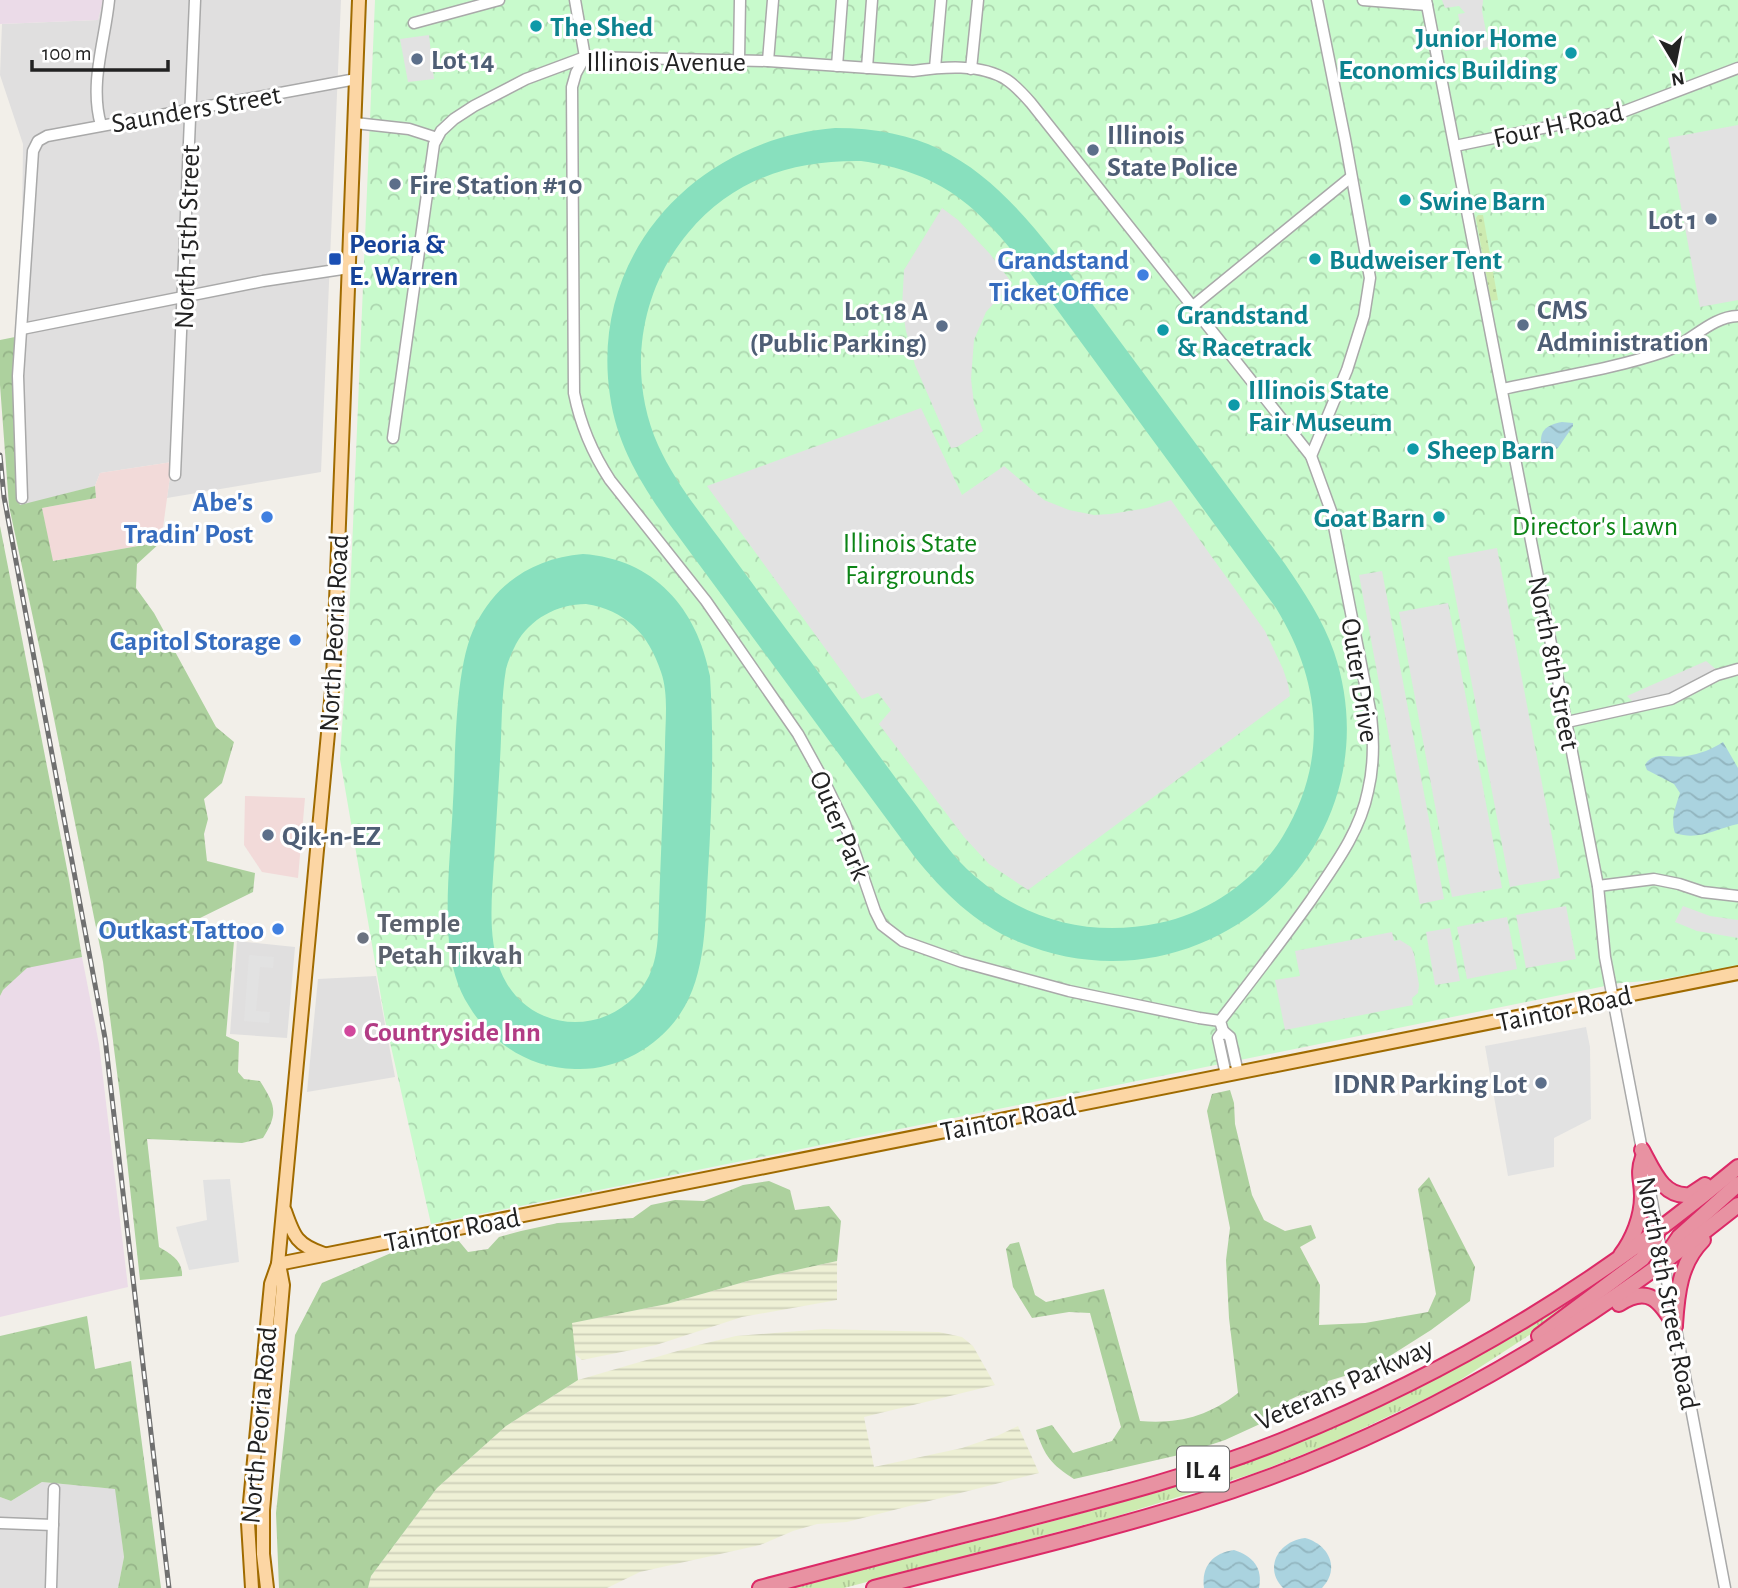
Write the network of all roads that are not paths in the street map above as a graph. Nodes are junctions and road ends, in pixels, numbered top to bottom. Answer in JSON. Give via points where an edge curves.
{"nodes":[{"id":1,"x":109,"y":0,"type":"edge"},
{"id":2,"x":195,"y":0,"type":"edge"},
{"id":3,"x":359,"y":0,"type":"edge"},
{"id":4,"x":499,"y":0,"type":"edge"},
{"id":5,"x":575,"y":0,"type":"edge"},
{"id":6,"x":740,"y":0,"type":"edge"},
{"id":7,"x":773,"y":0,"type":"edge"},
{"id":8,"x":842,"y":0,"type":"edge"},
{"id":9,"x":872,"y":0,"type":"edge"},
{"id":10,"x":941,"y":0,"type":"edge"},
{"id":11,"x":978,"y":0,"type":"edge"},
{"id":12,"x":1317,"y":0,"type":"edge"},
{"id":13,"x":1363,"y":0,"type":"edge"},
{"id":14,"x":1427,"y":2,"type":"edge"},
{"id":15,"x":456,"y":5,"type":"edge"},
{"id":16,"x":414,"y":23,"type":"dead end"},
{"id":17,"x":585,"y":57,"type":"junction"},
{"id":18,"x":739,"y":60,"type":"junction"},
{"id":19,"x":768,"y":61,"type":"junction"},
{"id":20,"x":836,"y":66,"type":"junction"},
{"id":21,"x":867,"y":68,"type":"junction"},
{"id":22,"x":935,"y":68,"type":"junction"},
{"id":23,"x":1738,"y":68,"type":"edge"},
{"id":24,"x":971,"y":69,"type":"junction"},
{"id":25,"x":356,"y":79,"type":"junction"},
{"id":26,"x":1008,"y":80,"type":"joint"},
{"id":27,"x":190,"y":108,"type":"junction"},
{"id":28,"x":355,"y":123,"type":"junction"},
{"id":29,"x":101,"y":125,"type":"junction"},
{"id":30,"x":437,"y":138,"type":"junction"},
{"id":31,"x":1455,"y":146,"type":"junction"},
{"id":32,"x":1352,"y":177,"type":"junction"},
{"id":33,"x":349,"y":268,"type":"junction"},
{"id":34,"x":184,"y":298,"type":"junction"},
{"id":35,"x":1194,"y":306,"type":"junction"},
{"id":36,"x":1738,"y":316,"type":"edge"},
{"id":37,"x":22,"y":329,"type":"junction"},
{"id":38,"x":1503,"y":389,"type":"junction"},
{"id":39,"x":393,"y":438,"type":"dead end"},
{"id":40,"x":1311,"y":456,"type":"junction"},
{"id":41,"x":175,"y":475,"type":"dead end"},
{"id":42,"x":22,"y":498,"type":"dead end"},
{"id":43,"x":1738,"y":669,"type":"edge"},
{"id":44,"x":1567,"y":722,"type":"junction"},
{"id":45,"x":1598,"y":886,"type":"junction"},
{"id":46,"x":1738,"y":896,"type":"edge"},
{"id":47,"x":1738,"y":973,"type":"edge"},
{"id":48,"x":1612,"y":998,"type":"junction"},
{"id":49,"x":1221,"y":1026,"type":"junction"},
{"id":50,"x":1232,"y":1074,"type":"junction"},
{"id":51,"x":1643,"y":1154,"type":"junction"},
{"id":52,"x":1738,"y":1158,"type":"edge"},
{"id":53,"x":1738,"y":1167,"type":"edge"},
{"id":54,"x":1738,"y":1184,"type":"edge"},
{"id":55,"x":1738,"y":1205,"type":"edge"},
{"id":56,"x":284,"y":1208,"type":"junction"},
{"id":57,"x":1725,"y":1216,"type":"junction"},
{"id":58,"x":1657,"y":1233,"type":"junction"},
{"id":59,"x":324,"y":1254,"type":"junction"},
{"id":60,"x":278,"y":1264,"type":"junction"},
{"id":61,"x":1663,"y":1264,"type":"junction"},
{"id":62,"x":1612,"y":1265,"type":"junction"},
{"id":63,"x":1675,"y":1326,"type":"junction"},
{"id":64,"x":1523,"y":1356,"type":"junction"},
{"id":65,"x":1507,"y":1365,"type":"junction"},
{"id":66,"x":54,"y":1489,"type":"dead end"},
{"id":67,"x":0,"y":1523,"type":"edge"},
{"id":68,"x":53,"y":1525,"type":"junction"},
{"id":69,"x":51,"y":1588,"type":"edge"},
{"id":70,"x":252,"y":1588,"type":"edge"},
{"id":71,"x":267,"y":1588,"type":"edge"},
{"id":72,"x":760,"y":1588,"type":"edge"},
{"id":73,"x":874,"y":1588,"type":"edge"},
{"id":74,"x":1725,"y":1588,"type":"edge"}],
"edges":[{"from":1,"to":29,"type":"street","via":[[96,98]]},
{"from":2,"to":27,"type":"street","name":"North 15th Street"},
{"from":3,"to":25,"type":"main road","name":"North Peoria Road"},
{"from":4,"to":15,"type":"street"},
{"from":5,"to":17,"type":"street"},
{"from":6,"to":18,"type":"street"},
{"from":7,"to":19,"type":"street"},
{"from":8,"to":20,"type":"street"},
{"from":9,"to":21,"type":"street"},
{"from":10,"to":22,"type":"street"},
{"from":11,"to":24,"type":"street"},
{"from":12,"to":32,"type":"street"},
{"from":13,"to":14,"type":"street"},
{"from":14,"to":31,"type":"street","name":"North 8th Street"},
{"from":15,"to":16,"type":"street"},
{"from":17,"to":18,"type":"street","name":"Illinois Avenue"},
{"from":17,"to":30,"type":"street","name":"Illinois Avenue","via":[[497,93],[454,118]]},
{"from":17,"to":49,"type":"street","name":"Outer Park","via":[[572,87],[574,393],[579,414],[610,480],[706,601],[798,734],[845,824],[882,925],[903,941],[1005,975]]},
{"from":18,"to":19,"type":"street","name":"Illinois Avenue"},
{"from":19,"to":20,"type":"street","name":"Illinois Avenue"},
{"from":20,"to":21,"type":"street","name":"Illinois Avenue"},
{"from":21,"to":22,"type":"street","name":"Illinois Avenue"},
{"from":22,"to":24,"type":"street","name":"Illinois Avenue"},
{"from":23,"to":31,"type":"street","name":"Four H Road","via":[[1633,109]]},
{"from":24,"to":26,"type":"street","name":"Illinois Avenue"},
{"from":25,"to":27,"type":"street","name":"Saunders Street"},
{"from":25,"to":28,"type":"main road","name":"North Peoria Road"},
{"from":26,"to":35,"type":"street","name":"Outer Drive"},
{"from":27,"to":29,"type":"street","name":"Saunders Street"},
{"from":27,"to":34,"type":"street","name":"North 15th Street"},
{"from":28,"to":30,"type":"street","via":[[409,128]]},
{"from":28,"to":33,"type":"main road","name":"North Peoria Road"},
{"from":29,"to":37,"type":"street","name":"Saunders Street","via":[[47,136],[33,151]]},
{"from":30,"to":39,"type":"street"},
{"from":31,"to":38,"type":"street","name":"North 8th Street"},
{"from":32,"to":35,"type":"street"},
{"from":32,"to":40,"type":"street","via":[[1370,278],[1368,299],[1347,370]]},
{"from":33,"to":34,"type":"street"},
{"from":33,"to":56,"type":"main road","name":"North Peoria Road","via":[[333,680]]},
{"from":34,"to":37,"type":"street"},
{"from":34,"to":41,"type":"street","name":"North 15th Street"},
{"from":35,"to":40,"type":"street","name":"Outer Drive"},
{"from":36,"to":38,"type":"street","via":[[1715,322],[1685,343],[1648,356]]},
{"from":37,"to":42,"type":"street","via":[[18,376]]},
{"from":38,"to":44,"type":"street","name":"North 8th Street"},
{"from":40,"to":49,"type":"street","name":"Outer Drive","via":[[1331,511],[1367,691],[1372,769],[1361,815],[1337,862]]},
{"from":43,"to":44,"type":"street","via":[[1671,699]]},
{"from":44,"to":45,"type":"street","name":"North 8th Street"},
{"from":45,"to":46,"type":"street","via":[[1654,878]]},
{"from":45,"to":48,"type":"street","name":"North 8th Street"},
{"from":47,"to":48,"type":"main road","name":"Taintor Road"},
{"from":48,"to":50,"type":"main road","name":"Taintor Road"},
{"from":48,"to":51,"type":"street","name":"North 8th Street Road"},
{"from":49,"to":50,"type":"street","via":[[1230,1037]]},
{"from":50,"to":59,"type":"main road","name":"Taintor Road"},
{"from":51,"to":52,"type":"highway","via":[[1665,1187],[1686,1196]]},
{"from":51,"to":58,"type":"street","name":"North 8th Street Road"},
{"from":51,"to":62,"type":"highway","via":[[1638,1221]]},
{"from":53,"to":58,"type":"highway","name":"Veterans Parkway","number":"IL 4"},
{"from":54,"to":61,"type":"highway","via":[[1679,1237]]},
{"from":55,"to":57,"type":"highway","name":"Veterans Parkway","number":"IL 4"},
{"from":56,"to":59,"type":"main road","via":[[298,1241]]},
{"from":56,"to":60,"type":"main road","name":"North Peoria Road"},
{"from":57,"to":61,"type":"highway","name":"Veterans Parkway","number":"IL 4"},
{"from":57,"to":63,"type":"highway","via":[[1695,1248],[1685,1267]]},
{"from":58,"to":61,"type":"street","name":"North 8th Street Road"},
{"from":58,"to":62,"type":"highway","name":"Veterans Parkway","number":"IL 4"},
{"from":58,"to":65,"type":"highway","via":[[1642,1259],[1513,1353]]},
{"from":59,"to":60,"type":"main road","name":"Taintor Road"},
{"from":60,"to":70,"type":"main road","name":"North Peoria Road","via":[[271,1284],[251,1480],[248,1548]]},
{"from":60,"to":71,"type":"main road","name":"North Peoria Road","via":[[283,1285],[263,1510]]},
{"from":61,"to":63,"type":"street","name":"North 8th Street Road"},
{"from":61,"to":64,"type":"highway","name":"Veterans Parkway","number":"IL 4"},
{"from":62,"to":72,"type":"highway","name":"Veterans Parkway","number":"IL 4","via":[[1450,1363],[1284,1440],[1123,1493]]},
{"from":63,"to":64,"type":"highway","via":[[1657,1301],[1634,1295],[1546,1350]]},
{"from":63,"to":74,"type":"street","name":"North 8th Street Road"},
{"from":64,"to":65,"type":"highway","name":"Veterans Parkway","number":"IL 4"},
{"from":65,"to":73,"type":"highway","name":"Veterans Parkway","number":"IL 4","via":[[1382,1429],[1238,1488]]},
{"from":66,"to":68,"type":"street"},
{"from":67,"to":68,"type":"street"},
{"from":68,"to":69,"type":"street"}]}
